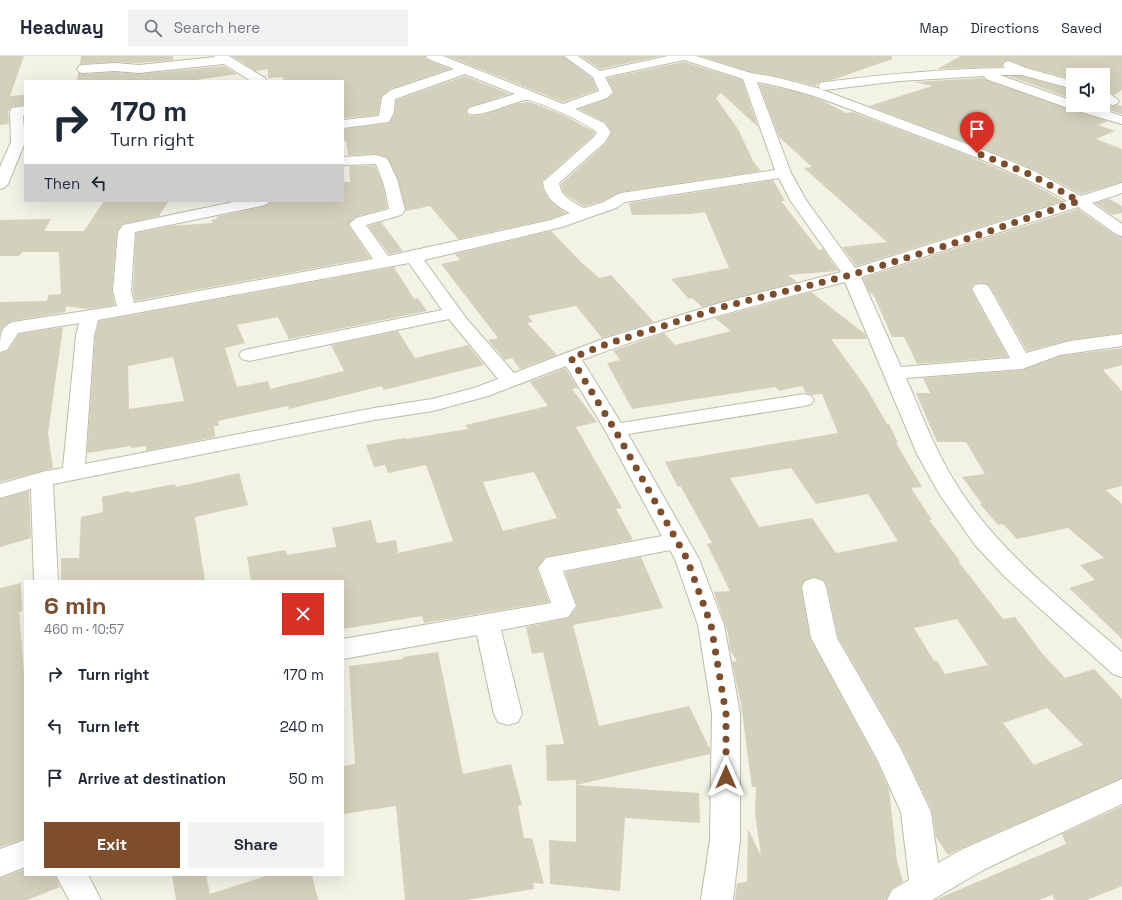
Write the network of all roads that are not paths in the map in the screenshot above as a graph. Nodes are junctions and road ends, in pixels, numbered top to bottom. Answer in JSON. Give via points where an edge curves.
{"nodes":[{"id":1,"x":133,"y":56,"type":"edge"},
{"id":2,"x":432,"y":56,"type":"edge"},
{"id":3,"x":570,"y":56,"type":"edge"},
{"id":4,"x":685,"y":56,"type":"edge"},
{"id":5,"x":222,"y":58,"type":"edge"},
{"id":6,"x":998,"y":60,"type":"dead end"},
{"id":7,"x":468,"y":63,"type":"edge"},
{"id":8,"x":868,"y":68,"type":"dead end"},
{"id":9,"x":83,"y":69,"type":"dead end"},
{"id":10,"x":134,"y":69,"type":"junction"},
{"id":11,"x":1022,"y":71,"type":"junction"},
{"id":12,"x":980,"y":72,"type":"junction"},
{"id":13,"x":598,"y":75,"type":"junction"},
{"id":14,"x":749,"y":77,"type":"junction"},
{"id":15,"x":258,"y":80,"type":"edge"},
{"id":16,"x":1066,"y":83,"type":"edge"},
{"id":17,"x":825,"y":86,"type":"junction"},
{"id":18,"x":812,"y":91,"type":"junction"},
{"id":19,"x":527,"y":94,"type":"junction"},
{"id":20,"x":1066,"y":102,"type":"edge"},
{"id":21,"x":563,"y":109,"type":"junction"},
{"id":22,"x":24,"y":110,"type":"edge"},
{"id":23,"x":474,"y":111,"type":"dead end"},
{"id":24,"x":1096,"y":112,"type":"edge"},
{"id":25,"x":1122,"y":120,"type":"edge"},
{"id":26,"x":344,"y":124,"type":"edge"},
{"id":27,"x":344,"y":161,"type":"edge"},
{"id":28,"x":784,"y":173,"type":"junction"},
{"id":29,"x":0,"y":184,"type":"edge"},
{"id":30,"x":1122,"y":188,"type":"edge"},
{"id":31,"x":1079,"y":201,"type":"junction"},
{"id":32,"x":185,"y":202,"type":"edge"},
{"id":33,"x":256,"y":202,"type":"edge"},
{"id":34,"x":582,"y":214,"type":"junction"},
{"id":35,"x":180,"y":216,"type":"junction"},
{"id":36,"x":1122,"y":231,"type":"edge"},
{"id":37,"x":413,"y":257,"type":"junction"},
{"id":38,"x":384,"y":263,"type":"junction"},
{"id":39,"x":851,"y":275,"type":"junction"},
{"id":40,"x":981,"y":290,"type":"dead end"},
{"id":41,"x":126,"y":310,"type":"junction"},
{"id":42,"x":453,"y":313,"type":"junction"},
{"id":43,"x":90,"y":316,"type":"junction"},
{"id":44,"x":1122,"y":340,"type":"edge"},
{"id":45,"x":0,"y":346,"type":"edge"},
{"id":46,"x":249,"y":355,"type":"dead end"},
{"id":47,"x":571,"y":358,"type":"junction"},
{"id":48,"x":1022,"y":363,"type":"junction"},
{"id":49,"x":894,"y":372,"type":"junction"},
{"id":50,"x":510,"y":380,"type":"junction"},
{"id":51,"x":804,"y":400,"type":"dead end"},
{"id":52,"x":615,"y":430,"type":"junction"},
{"id":53,"x":73,"y":473,"type":"junction"},
{"id":54,"x":42,"y":479,"type":"junction"},
{"id":55,"x":0,"y":491,"type":"edge"},
{"id":56,"x":677,"y":541,"type":"junction"},
{"id":57,"x":46,"y":580,"type":"edge"},
{"id":58,"x":814,"y":587,"type":"dead end"},
{"id":59,"x":487,"y":623,"type":"junction"},
{"id":60,"x":344,"y":649,"type":"edge"},
{"id":61,"x":1122,"y":667,"type":"edge"},
{"id":62,"x":508,"y":714,"type":"dead end"},
{"id":63,"x":1122,"y":791,"type":"edge"},
{"id":64,"x":24,"y":854,"type":"edge"},
{"id":65,"x":0,"y":863,"type":"edge"},
{"id":66,"x":73,"y":876,"type":"edge"},
{"id":67,"x":915,"y":894,"type":"edge"},
{"id":68,"x":85,"y":900,"type":"edge"},
{"id":69,"x":717,"y":900,"type":"edge"}],
"edges":[{"from":1,"to":10,"type":"street"},
{"from":2,"to":7,"type":"street","via":[[448,63]]},
{"from":3,"to":13,"type":"street"},
{"from":4,"to":13,"type":"street"},
{"from":4,"to":14,"type":"street"},
{"from":5,"to":10,"type":"street"},
{"from":5,"to":15,"type":"street"},
{"from":6,"to":11,"type":"street"},
{"from":7,"to":19,"type":"street"},
{"from":7,"to":26,"type":"street","via":[[396,92],[389,97],[384,119]]},
{"from":8,"to":17,"type":"street"},
{"from":9,"to":10,"type":"street"},
{"from":11,"to":12,"type":"street"},
{"from":11,"to":16,"type":"street"},
{"from":12,"to":17,"type":"street","via":[[882,78]]},
{"from":12,"to":20,"type":"street"},
{"from":13,"to":21,"type":"street","via":[[606,92]]},
{"from":14,"to":18,"type":"street"},
{"from":14,"to":28,"type":"street"},
{"from":17,"to":18,"type":"street"},
{"from":18,"to":31,"type":"street","via":[[1023,171]]},
{"from":19,"to":21,"type":"street"},
{"from":19,"to":23,"type":"street"},
{"from":21,"to":34,"type":"street","via":[[593,123],[604,132],[600,139],[551,182],[551,190],[555,196]]},
{"from":22,"to":29,"type":"street","via":[[17,112],[18,142]]},
{"from":24,"to":25,"type":"street"},
{"from":27,"to":38,"type":"street","via":[[375,159],[382,161],[385,166],[394,190],[397,210],[357,224]]},
{"from":28,"to":34,"type":"street","via":[[621,198],[610,205]]},
{"from":28,"to":39,"type":"street","via":[[798,200]]},
{"from":30,"to":31,"type":"street"},
{"from":31,"to":36,"type":"street"},
{"from":31,"to":39,"type":"street"},
{"from":32,"to":35,"type":"street"},
{"from":33,"to":35,"type":"street"},
{"from":34,"to":37,"type":"street","via":[[556,224]]},
{"from":35,"to":41,"type":"street","via":[[136,225],[126,232],[122,291]]},
{"from":37,"to":38,"type":"street"},
{"from":37,"to":42,"type":"street"},
{"from":38,"to":41,"type":"street"},
{"from":39,"to":47,"type":"street","via":[[726,306]]},
{"from":39,"to":49,"type":"street"},
{"from":40,"to":48,"type":"street"},
{"from":41,"to":43,"type":"street"},
{"from":42,"to":46,"type":"street"},
{"from":42,"to":50,"type":"street"},
{"from":43,"to":45,"type":"street","via":[[13,328],[9,330]]},
{"from":43,"to":53,"type":"street","via":[[84,336]]},
{"from":44,"to":48,"type":"street","via":[[1045,353]]},
{"from":47,"to":50,"type":"street"},
{"from":47,"to":52,"type":"street"},
{"from":48,"to":49,"type":"street"},
{"from":49,"to":61,"type":"street","via":[[928,454],[948,490],[983,539],[1014,571]]},
{"from":50,"to":53,"type":"street","via":[[481,392],[433,405],[374,414]]},
{"from":51,"to":52,"type":"street"},
{"from":52,"to":56,"type":"street"},
{"from":53,"to":54,"type":"street"},
{"from":54,"to":55,"type":"street"},
{"from":54,"to":57,"type":"street"},
{"from":56,"to":59,"type":"street","via":[[554,564],[550,568],[564,606],[559,611]]},
{"from":56,"to":69,"type":"street","via":[[687,559],[711,625],[726,714],[725,840]]},
{"from":58,"to":67,"type":"street","via":[[824,638],[891,757],[916,812]]},
{"from":59,"to":60,"type":"street"},
{"from":59,"to":62,"type":"street"},
{"from":63,"to":67,"type":"street","via":[[974,859]]},
{"from":64,"to":65,"type":"street"},
{"from":66,"to":68,"type":"street"}]}
